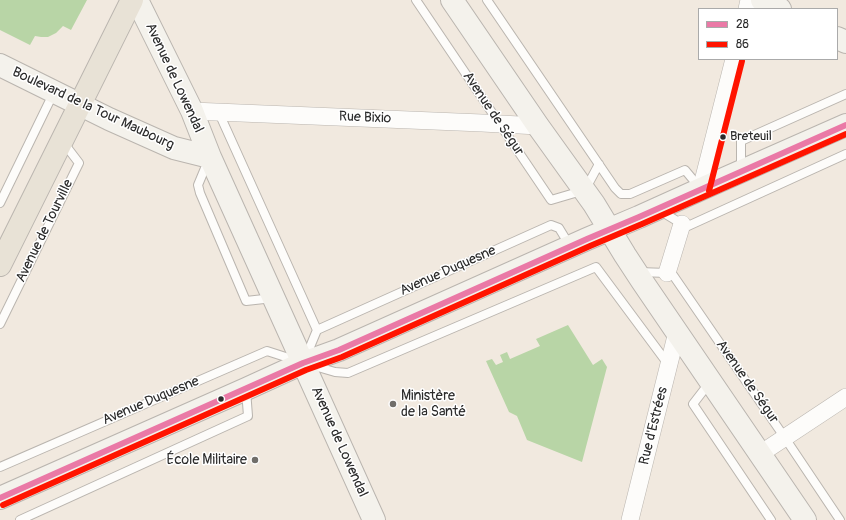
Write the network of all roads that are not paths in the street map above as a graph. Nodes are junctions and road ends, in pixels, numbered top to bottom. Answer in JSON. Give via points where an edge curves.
{"nodes":[{"id":1,"x":132,"y":0,"type":"edge"},
{"id":2,"x":137,"y":0,"type":"edge"},
{"id":3,"x":416,"y":0,"type":"edge"},
{"id":4,"x":452,"y":0,"type":"edge"},
{"id":5,"x":487,"y":0,"type":"edge"},
{"id":6,"x":762,"y":0,"type":"edge"},
{"id":7,"x":778,"y":8,"type":"edge"},
{"id":8,"x":734,"y":60,"type":"edge"},
{"id":9,"x":0,"y":64,"type":"edge"},
{"id":10,"x":54,"y":92,"type":"junction"},
{"id":11,"x":846,"y":94,"type":"edge"},
{"id":12,"x":80,"y":104,"type":"junction"},
{"id":13,"x":192,"y":111,"type":"junction"},
{"id":14,"x":219,"y":113,"type":"junction"},
{"id":15,"x":500,"y":124,"type":"junction"},
{"id":16,"x":846,"y":125,"type":"edge"},
{"id":17,"x":538,"y":126,"type":"junction"},
{"id":18,"x":62,"y":140,"type":"junction"},
{"id":19,"x":846,"y":154,"type":"edge"},
{"id":20,"x":210,"y":157,"type":"junction"},
{"id":21,"x":599,"y":164,"type":"junction"},
{"id":22,"x":741,"y":171,"type":"junction"},
{"id":23,"x":701,"y":189,"type":"junction"},
{"id":24,"x":585,"y":190,"type":"junction"},
{"id":25,"x":0,"y":203,"type":"edge"},
{"id":26,"x":657,"y":209,"type":"junction"},
{"id":27,"x":682,"y":224,"type":"junction"},
{"id":28,"x":610,"y":229,"type":"junction"},
{"id":29,"x":570,"y":246,"type":"junction"},
{"id":30,"x":3,"y":253,"type":"edge"},
{"id":31,"x":636,"y":272,"type":"junction"},
{"id":32,"x":667,"y":273,"type":"junction"},
{"id":33,"x":0,"y":324,"type":"edge"},
{"id":34,"x":317,"y":330,"type":"junction"},
{"id":35,"x":677,"y":332,"type":"junction"},
{"id":36,"x":303,"y":363,"type":"junction"},
{"id":37,"x":669,"y":366,"type":"junction"},
{"id":38,"x":710,"y":381,"type":"junction"},
{"id":39,"x":246,"y":389,"type":"junction"},
{"id":40,"x":846,"y":397,"type":"edge"},
{"id":41,"x":785,"y":438,"type":"junction"},
{"id":42,"x":760,"y":454,"type":"junction"},
{"id":43,"x":0,"y":466,"type":"edge"},
{"id":44,"x":0,"y":498,"type":"edge"},
{"id":45,"x":20,"y":520,"type":"edge"},
{"id":46,"x":374,"y":520,"type":"edge"},
{"id":47,"x":630,"y":520,"type":"edge"},
{"id":48,"x":772,"y":520,"type":"edge"},
{"id":49,"x":805,"y":520,"type":"edge"},
{"id":50,"x":840,"y":520,"type":"edge"}],
"edges":[{"from":1,"to":12,"type":"main road","name":"Avenue de Tourville"},
{"from":2,"to":13,"type":"street","name":"Avenue de Lowendal"},
{"from":3,"to":15,"type":"lane","name":"Avenue de Ségur"},
{"from":4,"to":17,"type":"street","name":"Avenue de Ségur"},
{"from":5,"to":21,"type":"lane"},
{"from":6,"to":7,"type":"street"},
{"from":8,"to":23,"type":"street"},
{"from":9,"to":10,"type":"street","name":"Boulevard de la Tour Maubourg"},
{"from":10,"to":12,"type":"street","name":"Boulevard de la Tour Maubourg"},
{"from":10,"to":25,"type":"lane"},
{"from":11,"to":22,"type":"lane","via":[[741,141]]},
{"from":12,"to":18,"type":"main road","name":"Avenue de Tourville"},
{"from":12,"to":20,"type":"street","name":"Boulevard de la Tour Maubourg","via":[[174,148]]},
{"from":13,"to":14,"type":"street","name":"Rue Bixio"},
{"from":13,"to":20,"type":"street","name":"Avenue de Lowendal"},
{"from":14,"to":15,"type":"street","name":"Rue Bixio"},
{"from":14,"to":34,"type":"lane","name":"Avenue de Lowendal"},
{"from":15,"to":17,"type":"street","name":"Rue Bixio"},
{"from":15,"to":24,"type":"lane","name":"Avenue de Ségur","via":[[551,200]]},
{"from":16,"to":22,"type":"street","name":"Avenue Duquesne"},
{"from":17,"to":24,"type":"street","name":"Avenue de Ségur"},
{"from":18,"to":30,"type":"main road","name":"Avenue de Tourville"},
{"from":18,"to":33,"type":"lane","name":"Avenue de Tourville","via":[[79,163]]},
{"from":19,"to":27,"type":"lane","via":[[688,226]]},
{"from":20,"to":36,"type":"street","name":"Avenue de Lowendal"},
{"from":21,"to":23,"type":"lane","via":[[621,194],[630,194],[685,170]]},
{"from":21,"to":24,"type":"lane"},
{"from":22,"to":23,"type":"street","name":"Avenue Duquesne"},
{"from":23,"to":26,"type":"street","name":"Avenue Duquesne"},
{"from":24,"to":28,"type":"street","name":"Avenue de Ségur"},
{"from":26,"to":27,"type":"lane"},
{"from":26,"to":28,"type":"street","name":"Avenue Duquesne"},
{"from":27,"to":32,"type":"street"},
{"from":28,"to":29,"type":"street","name":"Avenue Duquesne"},
{"from":28,"to":31,"type":"street","name":"Avenue de Ségur"},
{"from":29,"to":34,"type":"lane","name":"Avenue Duquesne","via":[[559,228],[551,225]]},
{"from":29,"to":36,"type":"street","name":"Avenue Duquesne","via":[[339,350]]},
{"from":31,"to":32,"type":"lane"},
{"from":31,"to":35,"type":"street","name":"Avenue de Ségur"},
{"from":32,"to":41,"type":"lane","name":"Avenue de Ségur","via":[[673,275]]},
{"from":34,"to":36,"type":"lane"},
{"from":35,"to":37,"type":"street","name":"Rue d'Estrées"},
{"from":35,"to":38,"type":"street","name":"Avenue de Ségur"},
{"from":36,"to":37,"type":"lane","via":[[348,373],[596,267]]},
{"from":36,"to":39,"type":"street","name":"Avenue Duquesne"},
{"from":36,"to":43,"type":"lane","name":"Avenue Duquesne","via":[[267,351]]},
{"from":36,"to":46,"type":"street","name":"Avenue de Lowendal"},
{"from":37,"to":47,"type":"street","name":"Rue d'Estrées"},
{"from":38,"to":42,"type":"street","name":"Avenue de Ségur"},
{"from":38,"to":48,"type":"lane","via":[[693,404]]},
{"from":39,"to":44,"type":"street","name":"Avenue Duquesne"},
{"from":39,"to":45,"type":"lane","via":[[248,416]]},
{"from":40,"to":41,"type":"street"},
{"from":41,"to":42,"type":"street"},
{"from":41,"to":50,"type":"lane","name":"Avenue de Ségur"},
{"from":42,"to":49,"type":"street","name":"Avenue de Ségur"}]}
